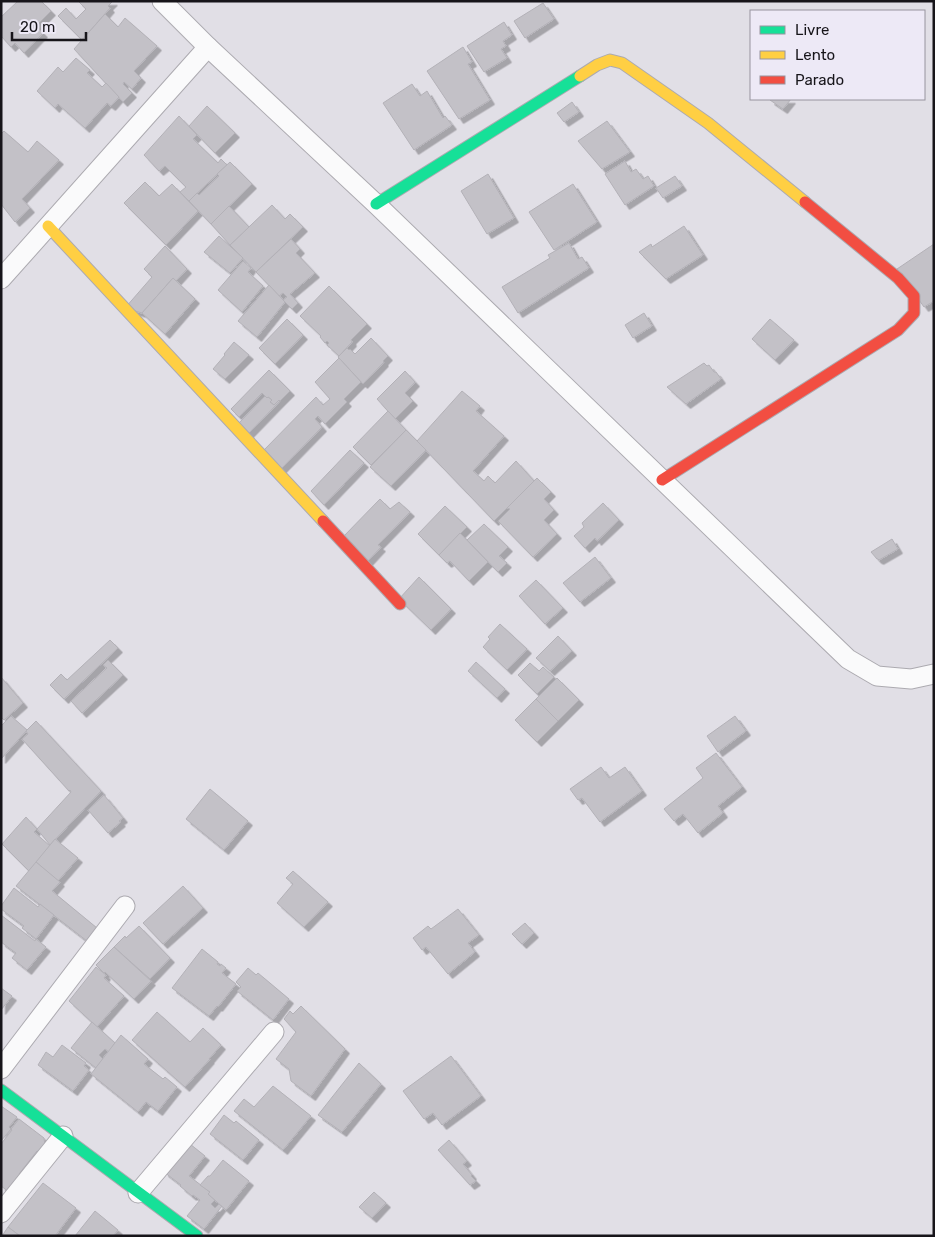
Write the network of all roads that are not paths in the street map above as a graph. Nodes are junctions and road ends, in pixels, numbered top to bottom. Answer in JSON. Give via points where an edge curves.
{"nodes":[{"id":1,"x":162,"y":1,"type":"edge"},
{"id":2,"x":208,"y":46,"type":"junction"},
{"id":3,"x":376,"y":204,"type":"junction"},
{"id":4,"x":48,"y":226,"type":"junction"},
{"id":5,"x":1,"y":278,"type":"edge"},
{"id":6,"x":662,"y":480,"type":"junction"},
{"id":7,"x":400,"y":604,"type":"dead end"},
{"id":8,"x":934,"y":674,"type":"edge"},
{"id":9,"x":126,"y":906,"type":"dead end"},
{"id":10,"x":274,"y":1032,"type":"dead end"},
{"id":11,"x":1,"y":1069,"type":"edge"},
{"id":12,"x":1,"y":1090,"type":"edge"},
{"id":13,"x":63,"y":1136,"type":"junction"},
{"id":14,"x":138,"y":1192,"type":"junction"},
{"id":15,"x":1,"y":1214,"type":"edge"},
{"id":16,"x":197,"y":1236,"type":"edge"}],
"edges":[{"from":1,"to":2,"type":"street"},
{"from":2,"to":3,"type":"street"},
{"from":2,"to":4,"type":"street"},
{"from":3,"to":6,"type":"street"},
{"from":3,"to":6,"type":"street","via":[[597,65],[610,60],[622,63],[708,123],[898,278],[914,296],[914,313],[898,330]]},
{"from":4,"to":5,"type":"street"},
{"from":4,"to":7,"type":"street"},
{"from":6,"to":8,"type":"street","via":[[848,660],[877,676],[911,679]]},
{"from":9,"to":11,"type":"street"},
{"from":10,"to":14,"type":"street"},
{"from":12,"to":13,"type":"street"},
{"from":13,"to":14,"type":"street"},
{"from":13,"to":15,"type":"street"},
{"from":14,"to":16,"type":"street"}]}
